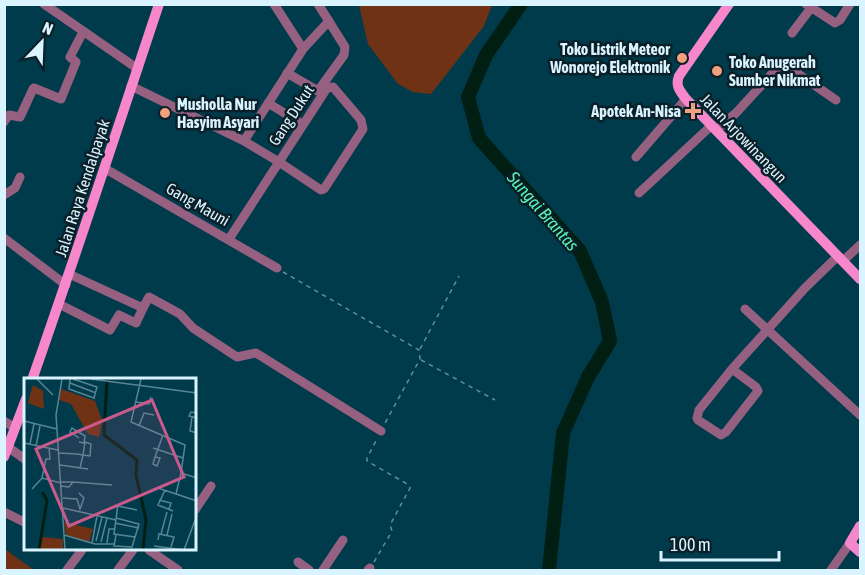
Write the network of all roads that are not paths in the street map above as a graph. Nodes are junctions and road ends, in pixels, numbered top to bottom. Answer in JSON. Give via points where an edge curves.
{"nodes":[{"id":1,"x":44,"y":4,"type":"edge"},
{"id":2,"x":159,"y":4,"type":"edge"},
{"id":3,"x":274,"y":4,"type":"edge"},
{"id":4,"x":318,"y":4,"type":"edge"},
{"id":5,"x":729,"y":4,"type":"edge"},
{"id":6,"x":850,"y":4,"type":"edge"},
{"id":7,"x":810,"y":6,"type":"edge"},
{"id":8,"x":328,"y":21,"type":"junction"},
{"id":9,"x":83,"y":32,"type":"junction"},
{"id":10,"x":792,"y":33,"type":"dead end"},
{"id":11,"x":303,"y":49,"type":"junction"},
{"id":12,"x":138,"y":69,"type":"junction"},
{"id":13,"x":287,"y":73,"type":"junction"},
{"id":14,"x":131,"y":86,"type":"junction"},
{"id":15,"x":686,"y":99,"type":"junction"},
{"id":16,"x":836,"y":100,"type":"dead end"},
{"id":17,"x":268,"y":103,"type":"junction"},
{"id":18,"x":4,"y":122,"type":"edge"},
{"id":19,"x":299,"y":122,"type":"dead end"},
{"id":20,"x":714,"y":127,"type":"junction"},
{"id":21,"x":244,"y":141,"type":"junction"},
{"id":22,"x":636,"y":157,"type":"dead end"},
{"id":23,"x":279,"y":162,"type":"junction"},
{"id":24,"x":104,"y":168,"type":"junction"},
{"id":25,"x":20,"y":177,"type":"dead end"},
{"id":26,"x":639,"y":193,"type":"dead end"},
{"id":27,"x":4,"y":195,"type":"edge"},
{"id":28,"x":4,"y":238,"type":"edge"},
{"id":29,"x":229,"y":239,"type":"junction"},
{"id":30,"x":861,"y":245,"type":"edge"},
{"id":31,"x":841,"y":258,"type":"junction"},
{"id":32,"x":277,"y":268,"type":"road end"},
{"id":33,"x":67,"y":279,"type":"junction"},
{"id":34,"x":861,"y":279,"type":"edge"},
{"id":35,"x":59,"y":304,"type":"junction"},
{"id":36,"x":143,"y":308,"type":"junction"},
{"id":37,"x":746,"y":309,"type":"dead end"},
{"id":38,"x":768,"y":331,"type":"junction"},
{"id":39,"x":732,"y":369,"type":"junction"},
{"id":40,"x":34,"y":378,"type":"edge"},
{"id":41,"x":861,"y":415,"type":"edge"},
{"id":42,"x":23,"y":416,"type":"edge"},
{"id":43,"x":4,"y":421,"type":"edge"},
{"id":44,"x":15,"y":428,"type":"junction"},
{"id":45,"x":381,"y":431,"type":"road end"},
{"id":46,"x":6,"y":452,"type":"edge"},
{"id":47,"x":24,"y":459,"type":"edge"},
{"id":48,"x":211,"y":486,"type":"dead end"},
{"id":49,"x":196,"y":508,"type":"edge"},
{"id":50,"x":4,"y":512,"type":"edge"},
{"id":51,"x":24,"y":522,"type":"edge"},
{"id":52,"x":861,"y":526,"type":"edge"},
{"id":53,"x":343,"y":540,"type":"dead end"},
{"id":54,"x":850,"y":543,"type":"junction"},
{"id":55,"x":78,"y":551,"type":"edge"},
{"id":56,"x":132,"y":551,"type":"edge"},
{"id":57,"x":152,"y":551,"type":"edge"},
{"id":58,"x":167,"y":551,"type":"edge"},
{"id":59,"x":861,"y":552,"type":"edge"},
{"id":60,"x":162,"y":559,"type":"junction"},
{"id":61,"x":298,"y":562,"type":"dead end"},
{"id":62,"x":67,"y":570,"type":"edge"},
{"id":63,"x":118,"y":570,"type":"edge"},
{"id":64,"x":178,"y":570,"type":"edge"},
{"id":65,"x":309,"y":570,"type":"edge"},
{"id":66,"x":323,"y":570,"type":"edge"},
{"id":67,"x":831,"y":570,"type":"edge"}],
"edges":[{"from":1,"to":9,"type":"street"},
{"from":2,"to":12,"type":"main road","name":"Jalan Raya Kendalpayak"},
{"from":3,"to":11,"type":"street"},
{"from":4,"to":8,"type":"street"},
{"from":5,"to":15,"type":"main road","name":"Jalan Arjowinangun","via":[[679,76],[678,88]]},
{"from":6,"to":7,"type":"street","via":[[835,23]]},
{"from":7,"to":10,"type":"street"},
{"from":8,"to":11,"type":"street"},
{"from":8,"to":13,"type":"street","via":[[345,51],[320,89],[316,91]]},
{"from":9,"to":12,"type":"street"},
{"from":9,"to":18,"type":"street","via":[[70,57],[76,62],[61,99],[34,88],[20,117],[9,115]]},
{"from":11,"to":13,"type":"street"},
{"from":12,"to":14,"type":"main road","name":"Jalan Raya Kendalpayak"},
{"from":13,"to":17,"type":"street"},
{"from":14,"to":21,"type":"street"},
{"from":14,"to":24,"type":"main road","name":"Jalan Raya Kendalpayak"},
{"from":15,"to":20,"type":"main road","name":"Jalan Arjowinangun"},
{"from":15,"to":22,"type":"street"},
{"from":16,"to":20,"type":"street","via":[[780,65],[736,113]]},
{"from":17,"to":19,"type":"street"},
{"from":17,"to":21,"type":"street"},
{"from":20,"to":26,"type":"street"},
{"from":20,"to":31,"type":"main road","name":"Jalan Arjowinangun"},
{"from":21,"to":23,"type":"street"},
{"from":23,"to":23,"type":"street","name":"Gang Dukut","via":[[327,88],[333,87],[361,120],[363,129],[324,189]]},
{"from":23,"to":29,"type":"street"},
{"from":24,"to":29,"type":"street","name":"Gang Mauni"},
{"from":24,"to":33,"type":"main road","name":"Jalan Raya Kendalpayak"},
{"from":25,"to":27,"type":"street","via":[[15,188]]},
{"from":28,"to":33,"type":"street"},
{"from":29,"to":32,"type":"street","name":"Gang Mauni"},
{"from":30,"to":31,"type":"street"},
{"from":31,"to":34,"type":"main road","name":"Jalan Arjowinangun"},
{"from":31,"to":38,"type":"street","via":[[806,288]]},
{"from":33,"to":35,"type":"main road","name":"Jalan Raya Kendalpayak"},
{"from":33,"to":36,"type":"street"},
{"from":35,"to":36,"type":"street","via":[[110,330],[118,315],[136,323]]},
{"from":35,"to":40,"type":"main road","name":"Jalan Raya Kendalpayak"},
{"from":36,"to":45,"type":"street","via":[[149,297],[180,314],[193,328],[237,357],[256,353]]},
{"from":37,"to":38,"type":"street"},
{"from":38,"to":39,"type":"street"},
{"from":38,"to":41,"type":"street"},
{"from":39,"to":39,"type":"street","via":[[758,391],[721,435],[697,416]]},
{"from":42,"to":44,"type":"main road"},
{"from":43,"to":44,"type":"street"},
{"from":44,"to":46,"type":"main road"},
{"from":46,"to":47,"type":"street"},
{"from":48,"to":49,"type":"street"},
{"from":50,"to":51,"type":"street"},
{"from":52,"to":54,"type":"main road"},
{"from":53,"to":66,"type":"street"},
{"from":54,"to":59,"type":"main road"},
{"from":54,"to":67,"type":"street"},
{"from":55,"to":62,"type":"street"},
{"from":56,"to":63,"type":"street"},
{"from":57,"to":60,"type":"street"},
{"from":58,"to":60,"type":"street"},
{"from":60,"to":64,"type":"street"},
{"from":61,"to":65,"type":"street"}]}
